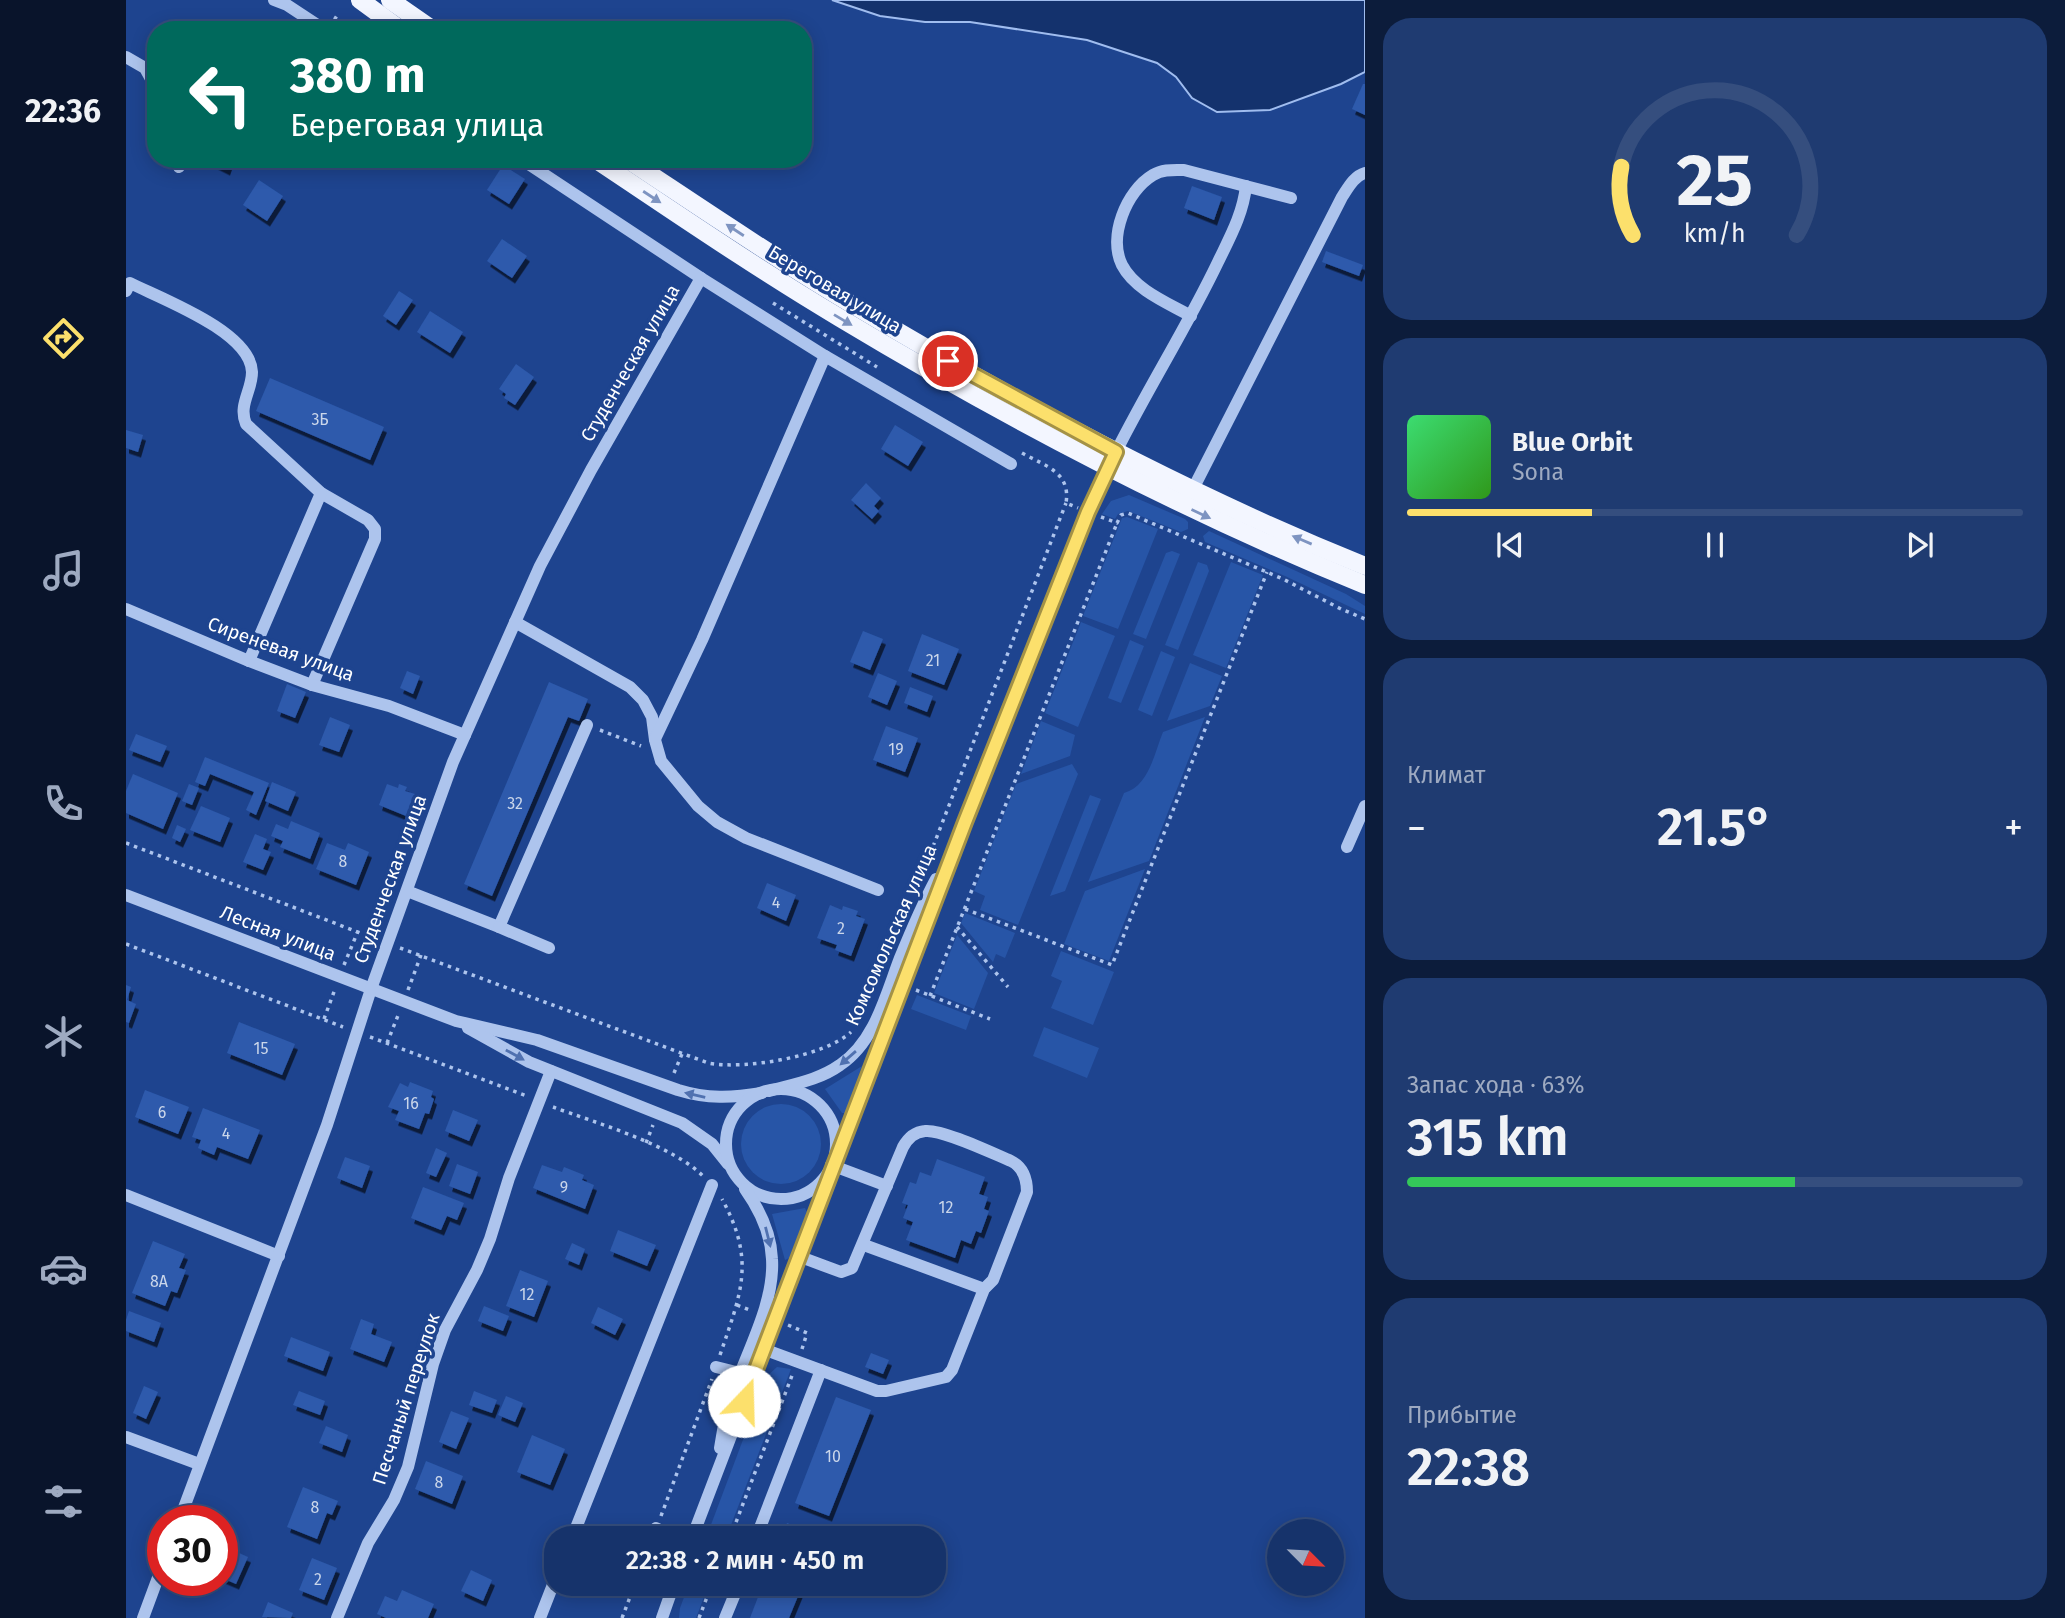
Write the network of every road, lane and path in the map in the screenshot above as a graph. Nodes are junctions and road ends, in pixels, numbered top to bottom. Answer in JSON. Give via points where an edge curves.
{"nodes":[{"id":1,"x":274,"y":0,"type":"edge"},
{"id":2,"x":360,"y":0,"type":"edge"},
{"id":3,"x":390,"y":0,"type":"edge"},
{"id":4,"x":311,"y":21,"type":"edge"},
{"id":5,"x":389,"y":21,"type":"edge"},
{"id":6,"x":420,"y":21,"type":"edge"},
{"id":7,"x":126,"y":57,"type":"edge"},
{"id":8,"x":147,"y":72,"type":"edge"},
{"id":9,"x":535,"y":168,"type":"edge"},
{"id":10,"x":609,"y":168,"type":"edge"},
{"id":11,"x":641,"y":168,"type":"edge"},
{"id":12,"x":1365,"y":173,"type":"edge"},
{"id":13,"x":1246,"y":186,"type":"junction"},
{"id":14,"x":1291,"y":198,"type":"dead end"},
{"id":15,"x":701,"y":278,"type":"junction"},
{"id":16,"x":126,"y":291,"type":"edge"},
{"id":17,"x":765,"y":298,"type":"dead end"},
{"id":18,"x":1191,"y":316,"type":"junction"},
{"id":19,"x":825,"y":356,"type":"junction"},
{"id":20,"x":881,"y":369,"type":"dead end"},
{"id":21,"x":1021,"y":453,"type":"dead end"},
{"id":22,"x":1112,"y":460,"type":"junction"},
{"id":23,"x":1011,"y":464,"type":"dead end"},
{"id":24,"x":1192,"y":491,"type":"junction"},
{"id":25,"x":321,"y":493,"type":"junction"},
{"id":26,"x":1066,"y":503,"type":"junction"},
{"id":27,"x":1088,"y":512,"type":"junction"},
{"id":28,"x":1117,"y":523,"type":"junction"},
{"id":29,"x":1365,"y":566,"type":"edge"},
{"id":30,"x":1267,"y":572,"type":"junction"},
{"id":31,"x":1365,"y":585,"type":"edge"},
{"id":32,"x":126,"y":609,"type":"edge"},
{"id":33,"x":1365,"y":619,"type":"edge"},
{"id":34,"x":515,"y":622,"type":"junction"},
{"id":35,"x":249,"y":661,"type":"junction"},
{"id":36,"x":312,"y":685,"type":"junction"},
{"id":37,"x":587,"y":725,"type":"joint"},
{"id":38,"x":465,"y":735,"type":"junction"},
{"id":39,"x":652,"y":745,"type":"junction"},
{"id":40,"x":1365,"y":806,"type":"edge"},
{"id":41,"x":965,"y":822,"type":"junction"},
{"id":42,"x":126,"y":843,"type":"edge"},
{"id":43,"x":1347,"y":847,"type":"dead end"},
{"id":44,"x":922,"y":874,"type":"dead end"},
{"id":45,"x":878,"y":890,"type":"dead end"},
{"id":46,"x":407,"y":891,"type":"junction"},
{"id":47,"x":126,"y":895,"type":"edge"},
{"id":48,"x":965,"y":909,"type":"junction"},
{"id":49,"x":499,"y":927,"type":"junction"},
{"id":50,"x":957,"y":927,"type":"junction"},
{"id":51,"x":388,"y":943,"type":"junction"},
{"id":52,"x":549,"y":948,"type":"dead end"},
{"id":53,"x":902,"y":985,"type":"junction"},
{"id":54,"x":1008,"y":987,"type":"dead end"},
{"id":55,"x":371,"y":989,"type":"junction"},
{"id":56,"x":930,"y":996,"type":"junction"},
{"id":57,"x":990,"y":1018,"type":"dead end"},
{"id":58,"x":456,"y":1021,"type":"junction"},
{"id":59,"x":853,"y":1030,"type":"dead end"},
{"id":60,"x":551,"y":1071,"type":"junction"},
{"id":61,"x":766,"y":1092,"type":"junction"},
{"id":62,"x":832,"y":1164,"type":"junction"},
{"id":63,"x":736,"y":1176,"type":"junction"},
{"id":64,"x":712,"y":1185,"type":"dead end"},
{"id":65,"x":887,"y":1186,"type":"junction"},
{"id":66,"x":126,"y":1195,"type":"edge"},
{"id":67,"x":864,"y":1245,"type":"junction"},
{"id":68,"x":279,"y":1256,"type":"junction"},
{"id":69,"x":798,"y":1256,"type":"junction"},
{"id":70,"x":984,"y":1289,"type":"junction"},
{"id":71,"x":737,"y":1306,"type":"dead end"},
{"id":72,"x":762,"y":1315,"type":"junction"},
{"id":73,"x":775,"y":1320,"type":"junction"},
{"id":74,"x":763,"y":1349,"type":"junction"},
{"id":75,"x":797,"y":1362,"type":"junction"},
{"id":76,"x":716,"y":1367,"type":"dead end"},
{"id":77,"x":821,"y":1370,"type":"junction"},
{"id":78,"x":740,"y":1373,"type":"junction"},
{"id":79,"x":126,"y":1437,"type":"edge"},
{"id":80,"x":199,"y":1465,"type":"junction"},
{"id":81,"x":714,"y":1479,"type":"junction"},
{"id":82,"x":185,"y":1505,"type":"edge"},
{"id":83,"x":577,"y":1526,"type":"edge"},
{"id":84,"x":696,"y":1526,"type":"edge"},
{"id":85,"x":735,"y":1526,"type":"edge"},
{"id":86,"x":761,"y":1526,"type":"edge"},
{"id":87,"x":151,"y":1596,"type":"edge"},
{"id":88,"x":549,"y":1596,"type":"edge"},
{"id":89,"x":630,"y":1596,"type":"edge"},
{"id":90,"x":670,"y":1596,"type":"edge"},
{"id":91,"x":707,"y":1596,"type":"edge"},
{"id":92,"x":733,"y":1596,"type":"edge"},
{"id":93,"x":143,"y":1618,"type":"edge"},
{"id":94,"x":337,"y":1618,"type":"edge"},
{"id":95,"x":540,"y":1618,"type":"edge"},
{"id":96,"x":622,"y":1618,"type":"edge"},
{"id":97,"x":662,"y":1618,"type":"edge"},
{"id":98,"x":699,"y":1618,"type":"edge"},
{"id":99,"x":725,"y":1618,"type":"edge"}],
"edges":[{"from":1,"to":4,"type":"street"},
{"from":2,"to":5,"type":"main road"},
{"from":3,"to":6,"type":"main road"},
{"from":7,"to":8,"type":"street"},
{"from":9,"to":15,"type":"street"},
{"from":10,"to":22,"type":"main road","name":"Береговая улица","one_way":true,"via":[[839,317],[958,386]]},
{"from":22,"to":11,"type":"main road","name":"Береговая улица","one_way":true,"via":[[850,303]]},
{"from":12,"to":24,"type":"street","via":[[1342,197]]},
{"from":13,"to":14,"type":"street"},
{"from":13,"to":18,"type":"street","name":"Комсомольская улица","via":[[1241,214]]},
{"from":13,"to":18,"type":"street","via":[[1167,170],[1144,182],[1124,213],[1117,232],[1122,265],[1141,287]]},
{"from":15,"to":19,"type":"street"},
{"from":15,"to":34,"type":"street","name":"Студенческая улица","via":[[591,470]]},
{"from":16,"to":25,"type":"street","via":[[130,283],[213,325],[241,346],[252,371],[243,407],[246,424]]},
{"from":17,"to":20,"type":"path"},
{"from":18,"to":22,"type":"street","name":"Комсомольская улица"},
{"from":19,"to":23,"type":"street"},
{"from":19,"to":39,"type":"street"},
{"from":21,"to":26,"type":"path","via":[[1057,472],[1068,490]]},
{"from":22,"to":24,"type":"main road","name":"Береговая улица"},
{"from":22,"to":27,"type":"street","name":"Комсомольская улица"},
{"from":22,"to":31,"type":"main road","name":"Береговая улица","one_way":true,"via":[[1259,540]]},
{"from":29,"to":24,"type":"main road","name":"Береговая улица","one_way":true},
{"from":25,"to":35,"type":"street"},
{"from":25,"to":36,"type":"street","via":[[368,520],[375,539]]},
{"from":26,"to":27,"type":"path"},
{"from":26,"to":44,"type":"path"},
{"from":27,"to":28,"type":"path"},
{"from":27,"to":41,"type":"street","name":"Комсомольская улица"},
{"from":28,"to":30,"type":"path","via":[[1128,513]]},
{"from":28,"to":48,"type":"path"},
{"from":30,"to":33,"type":"path"},
{"from":30,"to":48,"type":"path","via":[[1112,965]]},
{"from":32,"to":35,"type":"street","name":"Сиреневая улица"},
{"from":34,"to":38,"type":"street","name":"Студенческая улица"},
{"from":34,"to":39,"type":"street","via":[[630,687],[652,718]]},
{"from":35,"to":36,"type":"street","name":"Сиреневая улица"},
{"from":36,"to":38,"type":"street","name":"Сиреневая улица","via":[[397,708]]},
{"from":37,"to":39,"type":"path"},
{"from":37,"to":49,"type":"street"},
{"from":38,"to":46,"type":"street","name":"Студенческая улица"},
{"from":39,"to":45,"type":"street","via":[[671,776],[717,822]]},
{"from":40,"to":43,"type":"street"},
{"from":41,"to":53,"type":"street","name":"Комсомольская улица"},
{"from":41,"to":61,"type":"street","name":"Комсомольская улица","one_way":true,"via":[[919,910],[860,1046],[823,1075]]},
{"from":42,"to":51,"type":"path"},
{"from":46,"to":49,"type":"street"},
{"from":46,"to":51,"type":"street","name":"Студенческая улица"},
{"from":47,"to":55,"type":"street","name":"Лесная улица"},
{"from":48,"to":50,"type":"path"},
{"from":49,"to":52,"type":"street"},
{"from":50,"to":54,"type":"path"},
{"from":50,"to":56,"type":"path"},
{"from":51,"to":55,"type":"street","name":"Студенческая улица"},
{"from":51,"to":59,"type":"path","via":[[723,1066],[767,1062],[820,1049]]},
{"from":53,"to":56,"type":"path"},
{"from":53,"to":62,"type":"street","name":"Комсомольская улица"},
{"from":55,"to":58,"type":"street","name":"Лесная улица"},
{"from":55,"to":68,"type":"street","name":"Студенческая улица"},
{"from":56,"to":57,"type":"path"},
{"from":58,"to":60,"type":"street","name":"Лесная улица","one_way":true},
{"from":61,"to":58,"type":"street","name":"Лесная улица","one_way":true,"via":[[730,1098],[698,1096],[537,1040]]},
{"from":60,"to":63,"type":"street","name":"Лесная улица","via":[[691,1127],[712,1144]]},
{"from":60,"to":94,"type":"street","name":"Песчаный переулок","via":[[481,1260],[445,1330],[408,1467],[368,1543]]},
{"from":61,"to":62,"type":"street","via":[[795,1091],[820,1106],[836,1142]]},
{"from":61,"to":63,"type":"street","via":[[741,1107],[728,1129],[727,1154]]},
{"from":62,"to":63,"type":"street","via":[[812,1189],[789,1199],[760,1195]]},
{"from":62,"to":65,"type":"street"},
{"from":62,"to":69,"type":"street","name":"Комсомольская улица"},
{"from":63,"to":72,"type":"street","name":"Комсомольская улица","one_way":true,"via":[[762,1219],[770,1245],[772,1271]]},
{"from":64,"to":83,"type":"street"},
{"from":65,"to":67,"type":"street"},
{"from":65,"to":70,"type":"street","via":[[907,1140],[926,1130],[1020,1167],[1027,1192],[993,1280]]},
{"from":66,"to":68,"type":"street"},
{"from":67,"to":69,"type":"street","via":[[852,1268],[841,1272]]},
{"from":67,"to":70,"type":"street"},
{"from":68,"to":80,"type":"street","name":"Студенческая улица"},
{"from":69,"to":73,"type":"street","name":"Комсомольская улица"},
{"from":70,"to":77,"type":"street","via":[[946,1377],[877,1391]]},
{"from":71,"to":72,"type":"path"},
{"from":72,"to":78,"type":"street","name":"Комсомольская улица"},
{"from":73,"to":74,"type":"street","name":"Комсомольская улица"},
{"from":73,"to":75,"type":"path","via":[[807,1333]]},
{"from":74,"to":75,"type":"street"},
{"from":74,"to":81,"type":"street","name":"Комсомольская улица"},
{"from":75,"to":77,"type":"street"},
{"from":75,"to":85,"type":"path"},
{"from":76,"to":78,"type":"street"},
{"from":77,"to":86,"type":"street"},
{"from":78,"to":81,"type":"street","name":"Комсомольская улица"},
{"from":79,"to":80,"type":"street"},
{"from":80,"to":82,"type":"street","name":"Студенческая улица"},
{"from":81,"to":84,"type":"street","name":"Комсомольская улица"},
{"from":87,"to":93,"type":"street"},
{"from":88,"to":95,"type":"street"},
{"from":89,"to":96,"type":"path"},
{"from":90,"to":97,"type":"street"},
{"from":91,"to":98,"type":"path"},
{"from":92,"to":99,"type":"street"}]}
